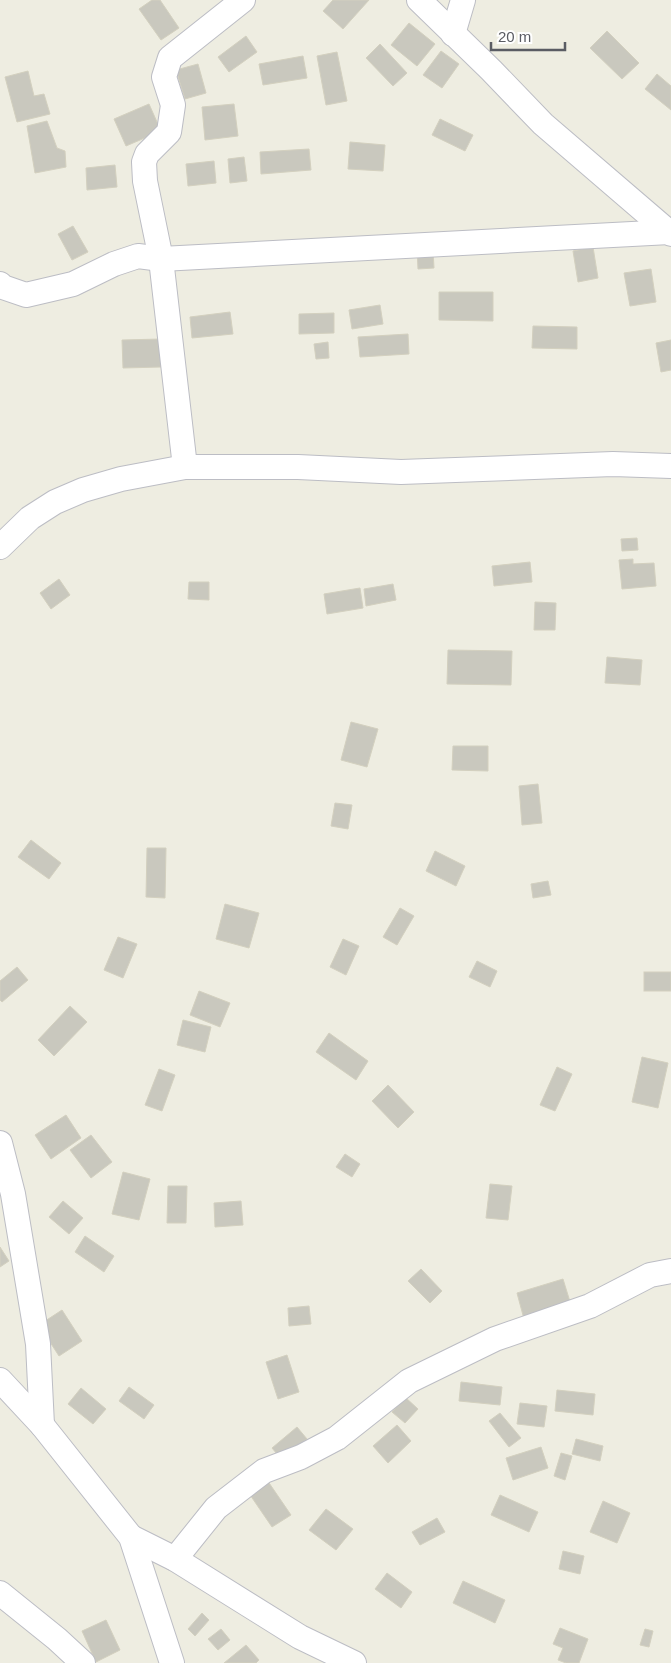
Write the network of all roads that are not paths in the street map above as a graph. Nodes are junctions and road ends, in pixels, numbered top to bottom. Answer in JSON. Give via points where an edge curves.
{"nodes":[{"id":1,"x":243,"y":0,"type":"edge"},
{"id":2,"x":419,"y":0,"type":"edge"},
{"id":3,"x":463,"y":0,"type":"edge"},
{"id":4,"x":453,"y":34,"type":"junction"},
{"id":5,"x":670,"y":233,"type":"edge"},
{"id":6,"x":160,"y":259,"type":"junction"},
{"id":7,"x":0,"y":284,"type":"edge"},
{"id":8,"x":671,"y":466,"type":"edge"},
{"id":9,"x":185,"y":468,"type":"junction"},
{"id":10,"x":0,"y":547,"type":"edge"},
{"id":11,"x":0,"y":1143,"type":"edge"},
{"id":12,"x":671,"y":1271,"type":"edge"},
{"id":13,"x":0,"y":1380,"type":"edge"},
{"id":14,"x":42,"y":1425,"type":"junction"},
{"id":15,"x":131,"y":1536,"type":"junction"},
{"id":16,"x":175,"y":1559,"type":"junction"},
{"id":17,"x":0,"y":1593,"type":"edge"},
{"id":18,"x":84,"y":1663,"type":"edge"},
{"id":19,"x":172,"y":1663,"type":"edge"},
{"id":20,"x":354,"y":1663,"type":"edge"}],
"edges":[{"from":1,"to":6,"type":"street","via":[[170,58],[164,77],[173,105],[169,132],[147,154],[144,162]]},
{"from":2,"to":4,"type":"street"},
{"from":3,"to":4,"type":"street"},
{"from":4,"to":5,"type":"street","via":[[543,124]]},
{"from":5,"to":6,"type":"street"},
{"from":6,"to":7,"type":"street","via":[[138,256],[72,284],[26,295]]},
{"from":6,"to":9,"type":"street"},
{"from":8,"to":9,"type":"street","via":[[613,464],[401,472],[298,467]]},
{"from":9,"to":10,"type":"street","via":[[121,479],[83,490],[30,518]]},
{"from":11,"to":14,"type":"street","via":[[13,1194],[38,1344]]},
{"from":12,"to":16,"type":"street","via":[[650,1275],[590,1306],[495,1339],[408,1381],[337,1438],[264,1471],[216,1508]]},
{"from":13,"to":14,"type":"street"},
{"from":14,"to":15,"type":"street"},
{"from":15,"to":16,"type":"street"},
{"from":15,"to":19,"type":"street"},
{"from":16,"to":20,"type":"street","via":[[300,1637]]},
{"from":17,"to":18,"type":"street"}]}
